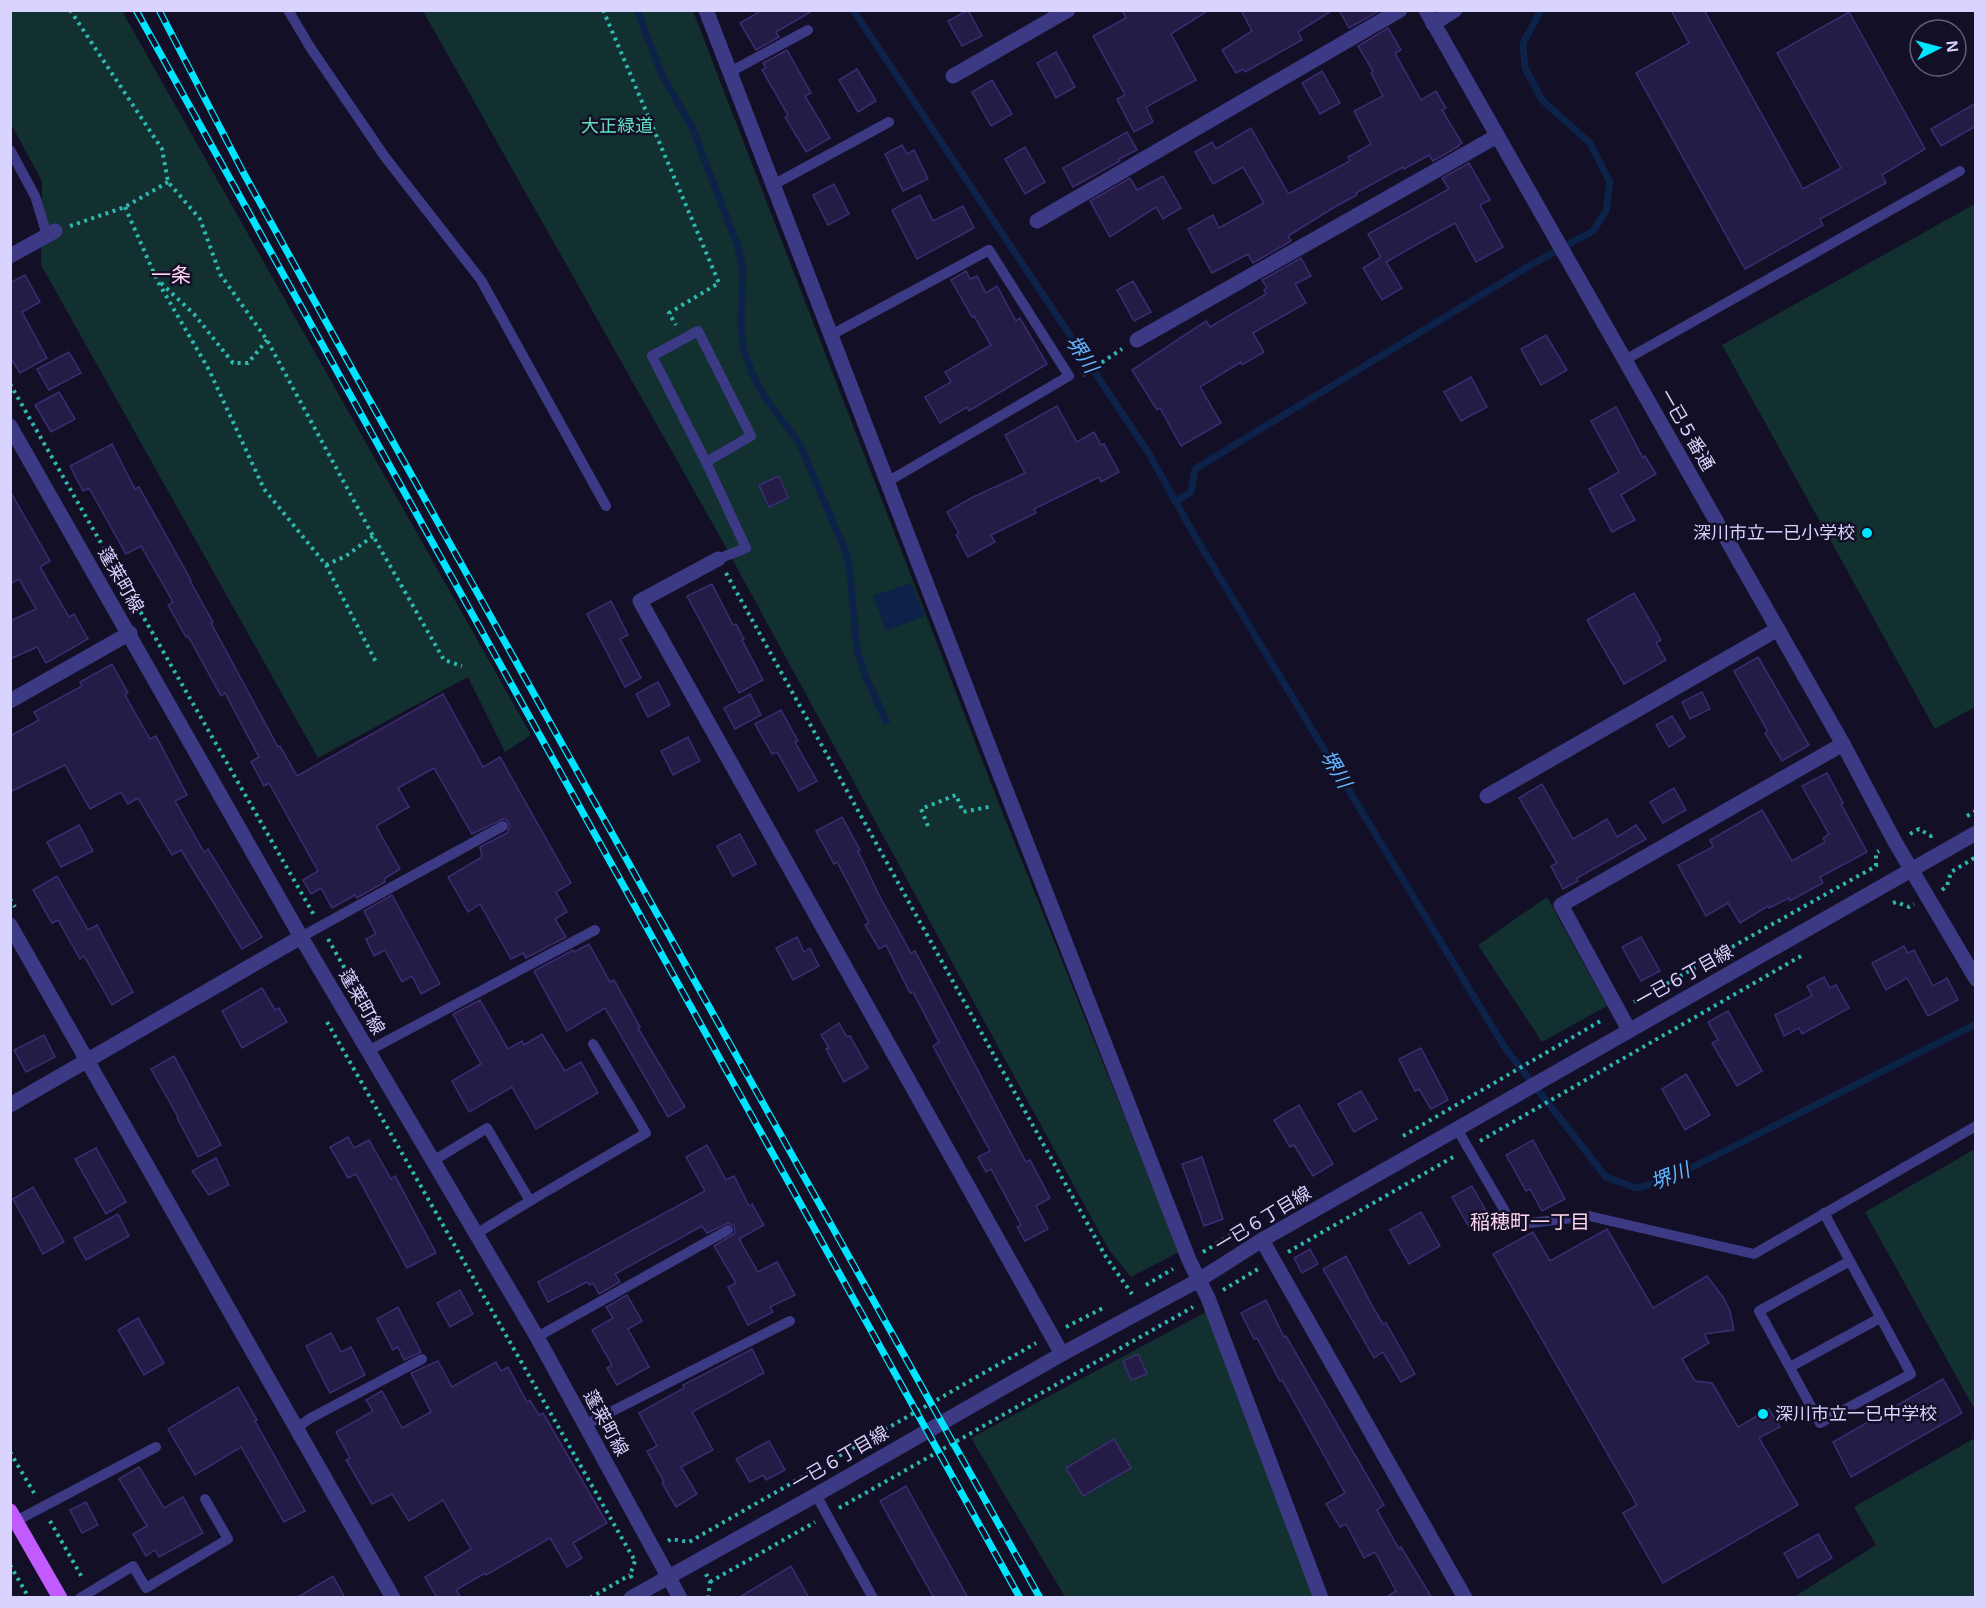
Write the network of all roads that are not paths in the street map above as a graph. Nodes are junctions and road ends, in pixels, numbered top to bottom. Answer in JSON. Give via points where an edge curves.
{"nodes":[{"id":1,"x":288,"y":10,"type":"edge"},
{"id":2,"x":706,"y":10,"type":"edge"},
{"id":3,"x":1068,"y":10,"type":"edge"},
{"id":4,"x":1400,"y":10,"type":"edge"},
{"id":5,"x":1455,"y":10,"type":"edge"},
{"id":6,"x":1429,"y":17,"type":"edge"},
{"id":7,"x":808,"y":30,"type":"dead end"},
{"id":8,"x":730,"y":72,"type":"junction"},
{"id":9,"x":953,"y":76,"type":"dead end"},
{"id":10,"x":889,"y":122,"type":"dead end"},
{"id":11,"x":1497,"y":136,"type":"junction"},
{"id":12,"x":10,"y":150,"type":"edge"},
{"id":13,"x":1960,"y":171,"type":"dead end"},
{"id":14,"x":773,"y":185,"type":"junction"},
{"id":15,"x":1037,"y":221,"type":"dead end"},
{"id":16,"x":51,"y":233,"type":"joint"},
{"id":17,"x":10,"y":256,"type":"edge"},
{"id":18,"x":831,"y":335,"type":"junction"},
{"id":19,"x":1137,"y":340,"type":"dead end"},
{"id":20,"x":1625,"y":360,"type":"junction"},
{"id":21,"x":10,"y":426,"type":"edge"},
{"id":22,"x":705,"y":462,"type":"junction"},
{"id":23,"x":887,"y":482,"type":"junction"},
{"id":24,"x":606,"y":506,"type":"dead end"},
{"id":25,"x":717,"y":558,"type":"joint"},
{"id":26,"x":1778,"y":629,"type":"junction"},
{"id":27,"x":130,"y":633,"type":"junction"},
{"id":28,"x":10,"y":701,"type":"edge"},
{"id":29,"x":1843,"y":744,"type":"junction"},
{"id":30,"x":1487,"y":796,"type":"dead end"},
{"id":31,"x":503,"y":826,"type":"dead end"},
{"id":32,"x":1976,"y":833,"type":"edge"},
{"id":33,"x":1912,"y":870,"type":"junction"},
{"id":34,"x":10,"y":925,"type":"edge"},
{"id":35,"x":595,"y":930,"type":"dead end"},
{"id":36,"x":301,"y":937,"type":"junction"},
{"id":37,"x":1976,"y":979,"type":"edge"},
{"id":38,"x":1629,"y":1030,"type":"junction"},
{"id":39,"x":593,"y":1044,"type":"dead end"},
{"id":40,"x":368,"y":1051,"type":"junction"},
{"id":41,"x":88,"y":1061,"type":"junction"},
{"id":42,"x":10,"y":1105,"type":"edge"},
{"id":43,"x":1976,"y":1126,"type":"edge"},
{"id":44,"x":1457,"y":1129,"type":"junction"},
{"id":45,"x":432,"y":1161,"type":"junction"},
{"id":46,"x":530,"y":1201,"type":"junction"},
{"id":47,"x":1824,"y":1213,"type":"junction"},
{"id":48,"x":728,"y":1230,"type":"dead end"},
{"id":49,"x":476,"y":1234,"type":"junction"},
{"id":50,"x":1262,"y":1240,"type":"junction"},
{"id":51,"x":1850,"y":1261,"type":"junction"},
{"id":52,"x":1199,"y":1280,"type":"junction"},
{"id":53,"x":1880,"y":1318,"type":"junction"},
{"id":54,"x":790,"y":1321,"type":"dead end"},
{"id":55,"x":537,"y":1337,"type":"junction"},
{"id":56,"x":1062,"y":1354,"type":"junction"},
{"id":57,"x":422,"y":1359,"type":"dead end"},
{"id":58,"x":1790,"y":1367,"type":"junction"},
{"id":59,"x":585,"y":1425,"type":"junction"},
{"id":60,"x":297,"y":1428,"type":"junction"},
{"id":61,"x":156,"y":1447,"type":"dead end"},
{"id":62,"x":816,"y":1495,"type":"junction"},
{"id":63,"x":205,"y":1499,"type":"dead end"},
{"id":64,"x":12,"y":1516,"type":"edge"},
{"id":65,"x":668,"y":1577,"type":"junction"},
{"id":66,"x":85,"y":1595,"type":"edge"},
{"id":67,"x":60,"y":1598,"type":"edge"},
{"id":68,"x":393,"y":1598,"type":"edge"},
{"id":69,"x":631,"y":1598,"type":"edge"},
{"id":70,"x":680,"y":1598,"type":"edge"},
{"id":71,"x":873,"y":1598,"type":"edge"},
{"id":72,"x":1321,"y":1598,"type":"edge"},
{"id":73,"x":1464,"y":1598,"type":"edge"}],
"edges":[{"from":1,"to":24,"type":"lane","via":[[386,157],[481,280]]},
{"from":2,"to":8,"type":"street"},
{"from":3,"to":9,"type":"street"},
{"from":4,"to":15,"type":"street"},
{"from":5,"to":6,"type":"street"},
{"from":6,"to":11,"type":"street","name":"一已５番通"},
{"from":7,"to":8,"type":"lane"},
{"from":8,"to":14,"type":"street"},
{"from":10,"to":14,"type":"lane"},
{"from":11,"to":19,"type":"street"},
{"from":11,"to":20,"type":"street","name":"一已５番通"},
{"from":12,"to":16,"type":"lane"},
{"from":13,"to":20,"type":"lane"},
{"from":14,"to":18,"type":"street"},
{"from":16,"to":17,"type":"street"},
{"from":18,"to":23,"type":"street"},
{"from":18,"to":23,"type":"lane","via":[[989,250],[1069,376]]},
{"from":20,"to":26,"type":"street","name":"一已５番通"},
{"from":21,"to":27,"type":"street","name":"蓬莱町線"},
{"from":22,"to":22,"type":"lane","via":[[751,436],[698,331],[652,356]]},
{"from":22,"to":25,"type":"lane","via":[[746,548]]},
{"from":23,"to":52,"type":"street"},
{"from":25,"to":56,"type":"street","via":[[640,601]]},
{"from":26,"to":29,"type":"street","name":"一已５番通"},
{"from":26,"to":30,"type":"street"},
{"from":27,"to":28,"type":"street"},
{"from":27,"to":36,"type":"street","name":"蓬莱町線"},
{"from":29,"to":33,"type":"street","name":"一已５番通"},
{"from":29,"to":38,"type":"street","via":[[1561,904]]},
{"from":31,"to":36,"type":"lane"},
{"from":32,"to":33,"type":"street","name":"一已６丁目線"},
{"from":33,"to":37,"type":"street","name":"一已５番通"},
{"from":33,"to":38,"type":"street","name":"一已６丁目線"},
{"from":34,"to":41,"type":"street"},
{"from":35,"to":40,"type":"lane"},
{"from":36,"to":40,"type":"street","name":"蓬莱町線"},
{"from":36,"to":41,"type":"street"},
{"from":38,"to":44,"type":"street","name":"一已６丁目線"},
{"from":39,"to":46,"type":"lane","via":[[646,1133]]},
{"from":40,"to":45,"type":"street","name":"蓬莱町線"},
{"from":41,"to":42,"type":"street"},
{"from":41,"to":60,"type":"street"},
{"from":43,"to":47,"type":"lane"},
{"from":44,"to":47,"type":"lane","via":[[1513,1225],[1589,1216],[1754,1254]]},
{"from":44,"to":50,"type":"street","name":"一已６丁目線"},
{"from":45,"to":46,"type":"lane","via":[[487,1128]]},
{"from":45,"to":49,"type":"street","name":"蓬莱町線"},
{"from":46,"to":49,"type":"lane"},
{"from":47,"to":51,"type":"lane"},
{"from":48,"to":55,"type":"lane"},
{"from":49,"to":55,"type":"street","name":"蓬莱町線"},
{"from":50,"to":52,"type":"street","name":"一已６丁目線"},
{"from":50,"to":73,"type":"street"},
{"from":51,"to":53,"type":"lane"},
{"from":51,"to":58,"type":"lane","via":[[1759,1311]]},
{"from":52,"to":56,"type":"street","name":"一已６丁目線"},
{"from":52,"to":72,"type":"street"},
{"from":53,"to":58,"type":"lane"},
{"from":53,"to":58,"type":"lane","via":[[1911,1374],[1820,1423]]},
{"from":54,"to":59,"type":"lane"},
{"from":55,"to":59,"type":"street","name":"蓬莱町線"},
{"from":56,"to":62,"type":"street","name":"一已６丁目線"},
{"from":57,"to":60,"type":"lane"},
{"from":59,"to":65,"type":"street","name":"蓬莱町線"},
{"from":60,"to":68,"type":"street"},
{"from":61,"to":64,"type":"lane","via":[[42,1508]]},
{"from":62,"to":65,"type":"street","name":"一已６丁目線"},
{"from":62,"to":71,"type":"lane"},
{"from":63,"to":66,"type":"lane","via":[[228,1539],[146,1588],[133,1566]]},
{"from":64,"to":67,"type":"main road"},
{"from":65,"to":69,"type":"street","name":"一已６丁目線"},
{"from":65,"to":70,"type":"street","name":"蓬莱町線"}]}
